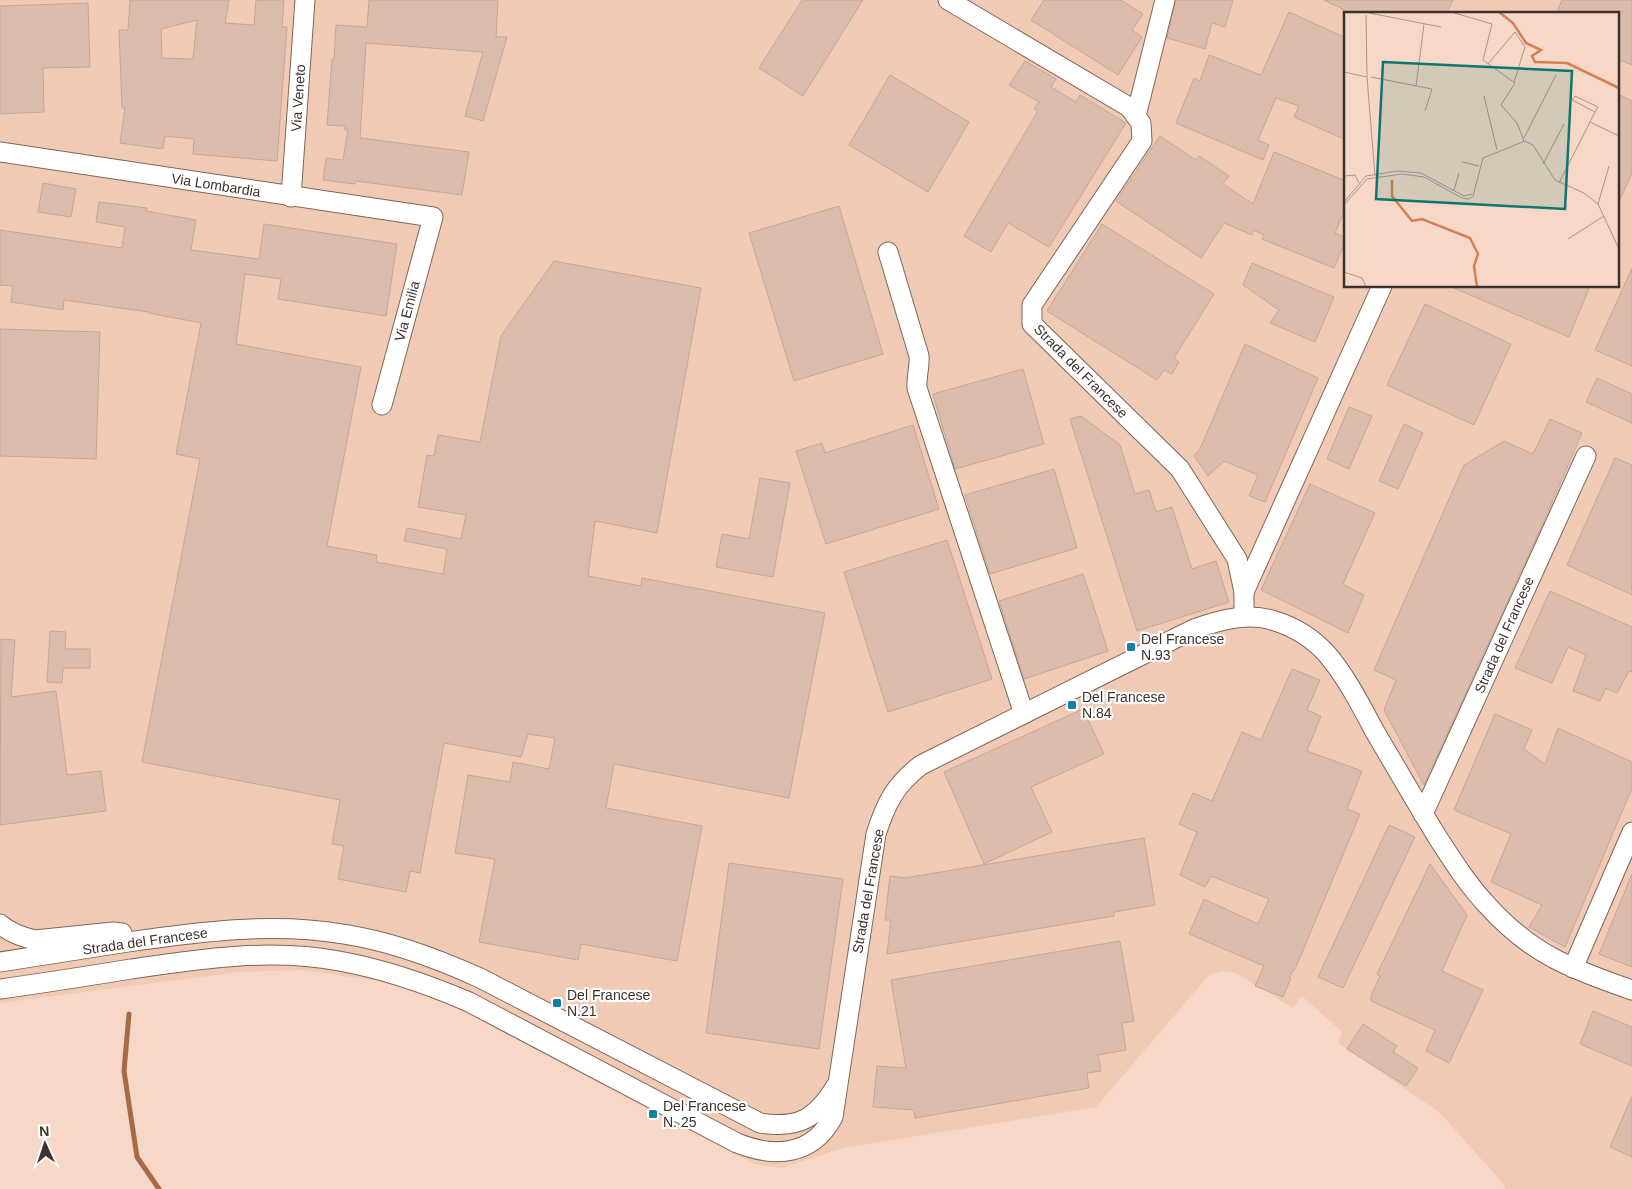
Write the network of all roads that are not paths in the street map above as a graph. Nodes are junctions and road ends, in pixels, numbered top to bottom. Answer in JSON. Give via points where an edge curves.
{"nodes":[{"id":1,"x":305,"y":0,"type":"edge"},
{"id":2,"x":948,"y":0,"type":"edge"},
{"id":3,"x":1165,"y":0,"type":"edge"},
{"id":4,"x":1136,"y":116,"type":"junction"},
{"id":5,"x":0,"y":152,"type":"edge"},
{"id":6,"x":291,"y":196,"type":"junction"},
{"id":7,"x":433,"y":217,"type":"joint"},
{"id":8,"x":888,"y":252,"type":"dead end"},
{"id":9,"x":1381,"y":288,"type":"edge"},
{"id":10,"x":382,"y":405,"type":"dead end"},
{"id":11,"x":1586,"y":456,"type":"dead end"},
{"id":12,"x":1244,"y":592,"type":"junction"},
{"id":13,"x":1244,"y":617,"type":"junction"},
{"id":14,"x":1024,"y":714,"type":"junction"},
{"id":15,"x":1423,"y":814,"type":"junction"},
{"id":16,"x":1632,"y":832,"type":"edge"},
{"id":17,"x":0,"y":924,"type":"edge"},
{"id":18,"x":290,"y":929,"type":"junction"},
{"id":19,"x":158,"y":938,"type":"junction"},
{"id":20,"x":289,"y":956,"type":"junction"},
{"id":21,"x":431,"y":958,"type":"junction"},
{"id":22,"x":0,"y":962,"type":"edge"},
{"id":23,"x":1573,"y":968,"type":"junction"},
{"id":24,"x":422,"y":984,"type":"junction"},
{"id":25,"x":0,"y":989,"type":"edge"},
{"id":26,"x":1632,"y":990,"type":"edge"},
{"id":27,"x":658,"y":1071,"type":"junction"},
{"id":28,"x":837,"y":1085,"type":"junction"},
{"id":29,"x":645,"y":1094,"type":"junction"}],
"edges":[{"from":1,"to":6,"type":"street","name":"Via Veneto"},
{"from":2,"to":4,"type":"street","via":[[1129,107]]},
{"from":3,"to":4,"type":"street","name":"Strada del Francese"},
{"from":4,"to":12,"type":"street","name":"Strada del Francese","via":[[1141,123],[1142,141],[1032,305],[1032,324],[1180,469],[1237,559]]},
{"from":5,"to":6,"type":"street","name":"Via Lombardia"},
{"from":6,"to":7,"type":"street","name":"Via Lombardia"},
{"from":7,"to":10,"type":"street","name":"Via Emilia"},
{"from":8,"to":14,"type":"street","via":[[920,356],[917,388]]},
{"from":9,"to":12,"type":"street","name":"Strada del Francese"},
{"from":11,"to":15,"type":"street","name":"Strada del Francese"},
{"from":12,"to":13,"type":"street","name":"Strada del Francese"},
{"from":13,"to":14,"type":"street","name":"Strada del Francese","via":[[1194,629]]},
{"from":13,"to":15,"type":"street","name":"Strada del Francese","via":[[1259,617],[1290,627],[1325,652],[1353,692]]},
{"from":14,"to":28,"type":"street","name":"Strada del Francese","via":[[921,765],[900,784],[885,809],[875,841]]},
{"from":15,"to":23,"type":"street","name":"Strada del Francese","via":[[1472,888],[1499,918],[1531,946]]},
{"from":16,"to":23,"type":"street"},
{"from":17,"to":19,"type":"street","via":[[35,940],[113,932]]},
{"from":18,"to":19,"type":"street","name":"Strada del Francese","via":[[255,928]]},
{"from":18,"to":20,"type":"street"},
{"from":18,"to":21,"type":"street","name":"Strada del Francese","via":[[343,934]]},
{"from":19,"to":22,"type":"street","name":"Strada del Francese"},
{"from":20,"to":24,"type":"street","name":"Strada del Francese","via":[[338,960]]},
{"from":20,"to":25,"type":"street","name":"Strada del Francese","via":[[256,955],[180,962]]},
{"from":21,"to":24,"type":"street"},
{"from":21,"to":27,"type":"street","name":"Strada del Francese","via":[[480,978]]},
{"from":23,"to":26,"type":"street","name":"Strada del Francese"},
{"from":24,"to":29,"type":"street","name":"Strada del Francese","via":[[469,1002]]},
{"from":27,"to":28,"type":"street","name":"Strada del Francese","via":[[748,1118],[774,1125],[787,1125],[810,1117],[825,1104]]},
{"from":27,"to":29,"type":"street"},
{"from":28,"to":29,"type":"street","name":"Strada del Francese","via":[[833,1117],[827,1128],[818,1138],[785,1152],[753,1149],[736,1143]]}]}
